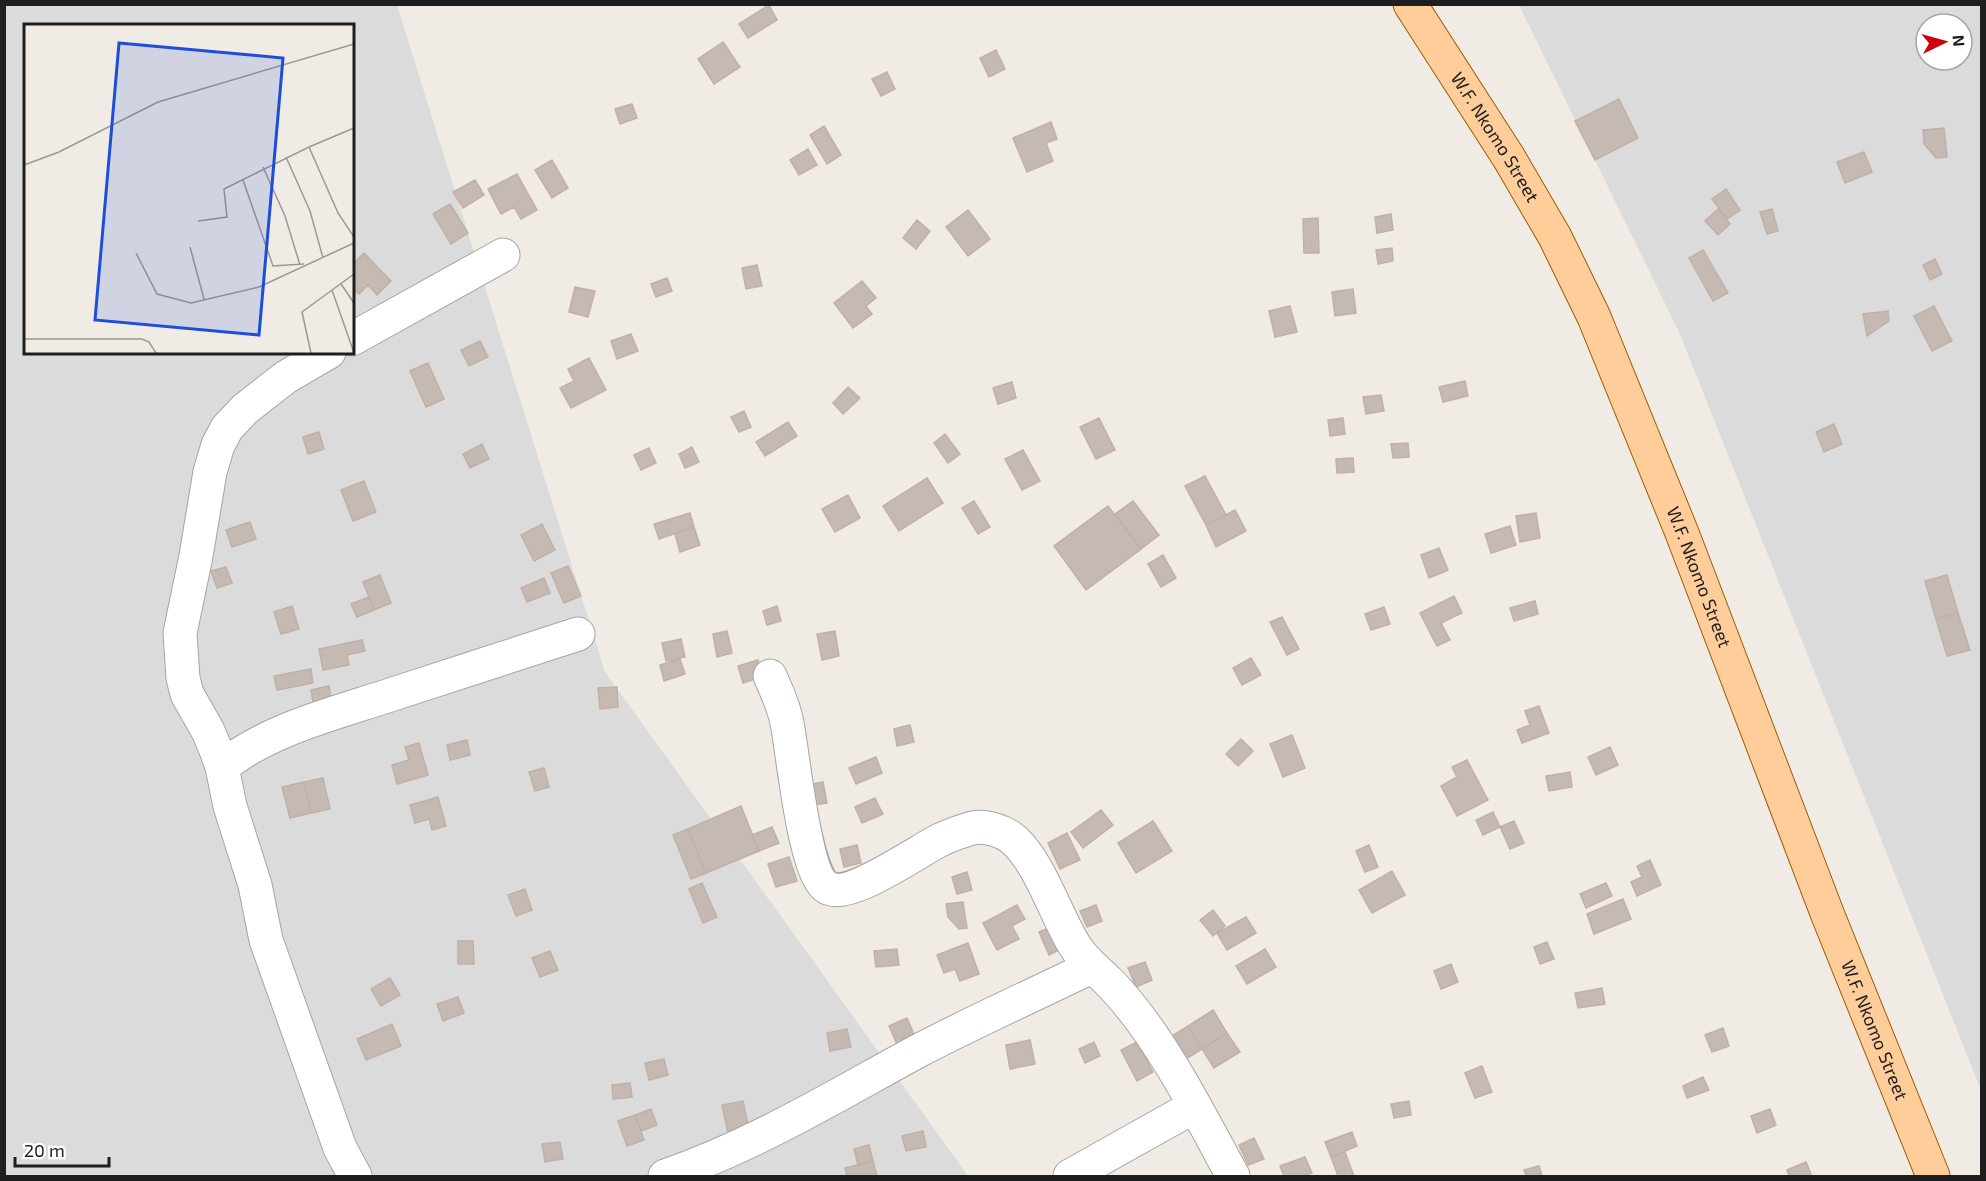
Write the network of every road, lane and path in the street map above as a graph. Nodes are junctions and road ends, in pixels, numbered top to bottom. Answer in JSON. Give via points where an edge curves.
{"nodes":[{"id":1,"x":1410,"y":4,"type":"edge"},
{"id":2,"x":503,"y":255,"type":"dead end"},
{"id":3,"x":354,"y":338,"type":"edge"},
{"id":4,"x":326,"y":354,"type":"edge"},
{"id":5,"x":578,"y":634,"type":"dead end"},
{"id":6,"x":770,"y":676,"type":"dead end"},
{"id":7,"x":222,"y":767,"type":"junction"},
{"id":8,"x":1091,"y":967,"type":"junction"},
{"id":9,"x":1195,"y":1106,"type":"junction"},
{"id":10,"x":355,"y":1176,"type":"edge"},
{"id":11,"x":665,"y":1176,"type":"edge"},
{"id":12,"x":1070,"y":1176,"type":"edge"},
{"id":13,"x":1233,"y":1176,"type":"edge"},
{"id":14,"x":1933,"y":1176,"type":"edge"}],
"edges":[{"from":1,"to":14,"type":"main road","name":"W.F. Nkomo Street","via":[[1515,167],[1594,317]]},
{"from":2,"to":3,"type":"street"},
{"from":4,"to":7,"type":"street","via":[[286,377],[245,409],[227,428],[210,472],[180,633],[187,694]]},
{"from":5,"to":7,"type":"street","via":[[277,734]]},
{"from":6,"to":8,"type":"street","via":[[787,723],[810,855],[820,881],[827,888],[840,891],[873,879],[942,839],[974,827],[993,828],[1013,839],[1027,855],[1075,947]]},
{"from":7,"to":10,"type":"street","via":[[266,940],[340,1148]]},
{"from":8,"to":9,"type":"street","via":[[1124,997],[1145,1025]]},
{"from":8,"to":11,"type":"street","via":[[921,1050],[770,1132]]},
{"from":9,"to":12,"type":"street"},
{"from":9,"to":13,"type":"street"}]}
